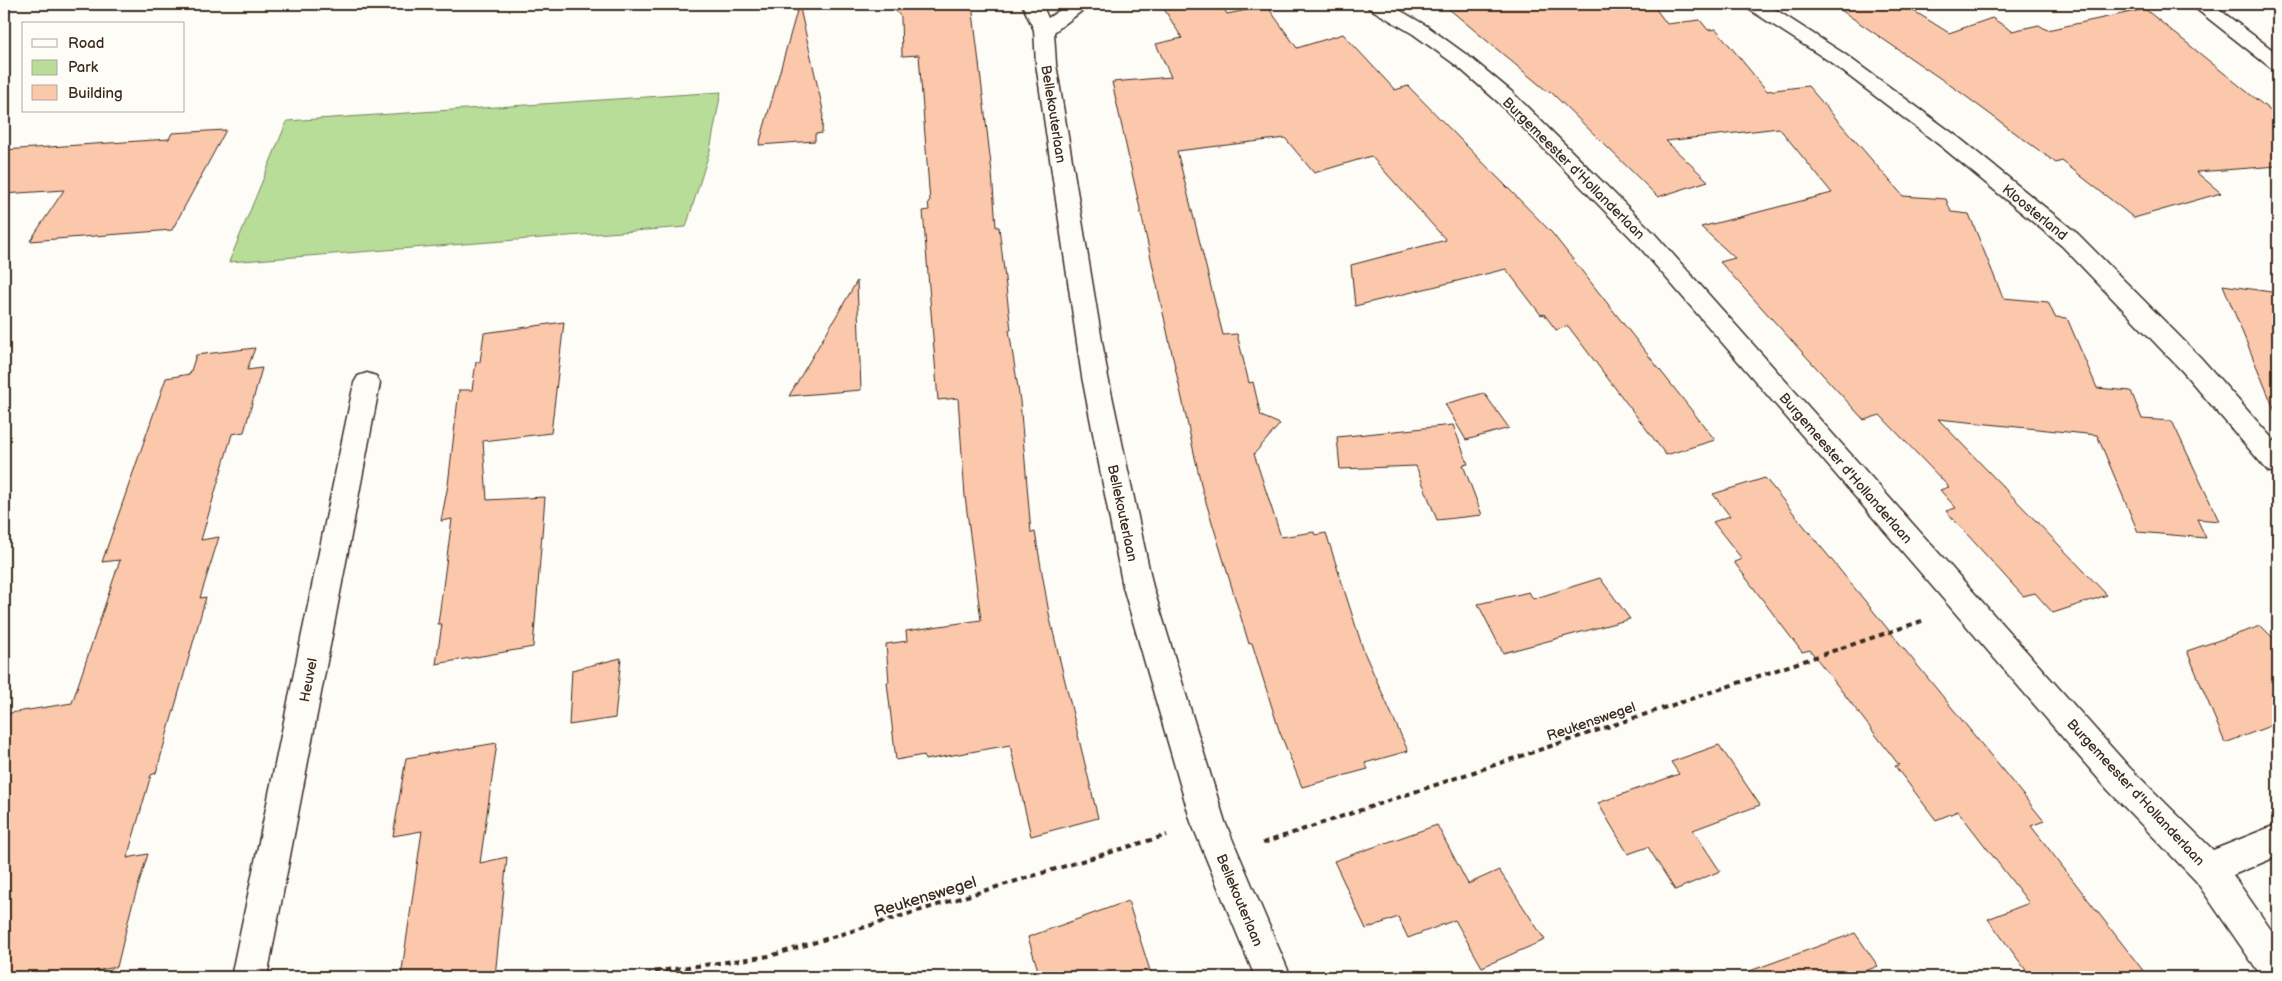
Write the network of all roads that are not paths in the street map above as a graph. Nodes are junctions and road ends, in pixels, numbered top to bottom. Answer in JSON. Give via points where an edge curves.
{"nodes":[{"id":1,"x":1032,"y":4,"type":"edge"},
{"id":2,"x":1080,"y":4,"type":"edge"},
{"id":3,"x":1376,"y":4,"type":"edge"},
{"id":4,"x":1754,"y":4,"type":"edge"},
{"id":5,"x":2200,"y":4,"type":"edge"},
{"id":6,"x":1044,"y":30,"type":"junction"},
{"id":7,"x":2278,"y":64,"type":"edge"},
{"id":8,"x":367,"y":383,"type":"dead end"},
{"id":9,"x":2278,"y":464,"type":"edge"},
{"id":10,"x":2278,"y":840,"type":"edge"},
{"id":11,"x":2208,"y":869,"type":"junction"},
{"id":12,"x":2278,"y":970,"type":"edge"},
{"id":13,"x":249,"y":977,"type":"edge"},
{"id":14,"x":1273,"y":977,"type":"edge"}],
"edges":[{"from":1,"to":6,"type":"street","name":"Bellekouterlaan"},
{"from":2,"to":6,"type":"street"},
{"from":3,"to":11,"type":"street","name":"Burgemeester d'Hollanderlaan","via":[[1420,30],[1505,97],[1645,238],[2119,779]]},
{"from":4,"to":9,"type":"street","name":"Kloosterland","via":[[1836,57],[1950,142],[2070,240],[2192,366]]},
{"from":5,"to":7,"type":"street"},
{"from":6,"to":14,"type":"street","name":"Bellekouterlaan","via":[[1046,64],[1094,377],[1138,587],[1208,822]]},
{"from":8,"to":13,"type":"street","name":"Heuvel"},
{"from":10,"to":11,"type":"street"},
{"from":11,"to":12,"type":"street","name":"Burgemeester d'Hollanderlaan"}]}
